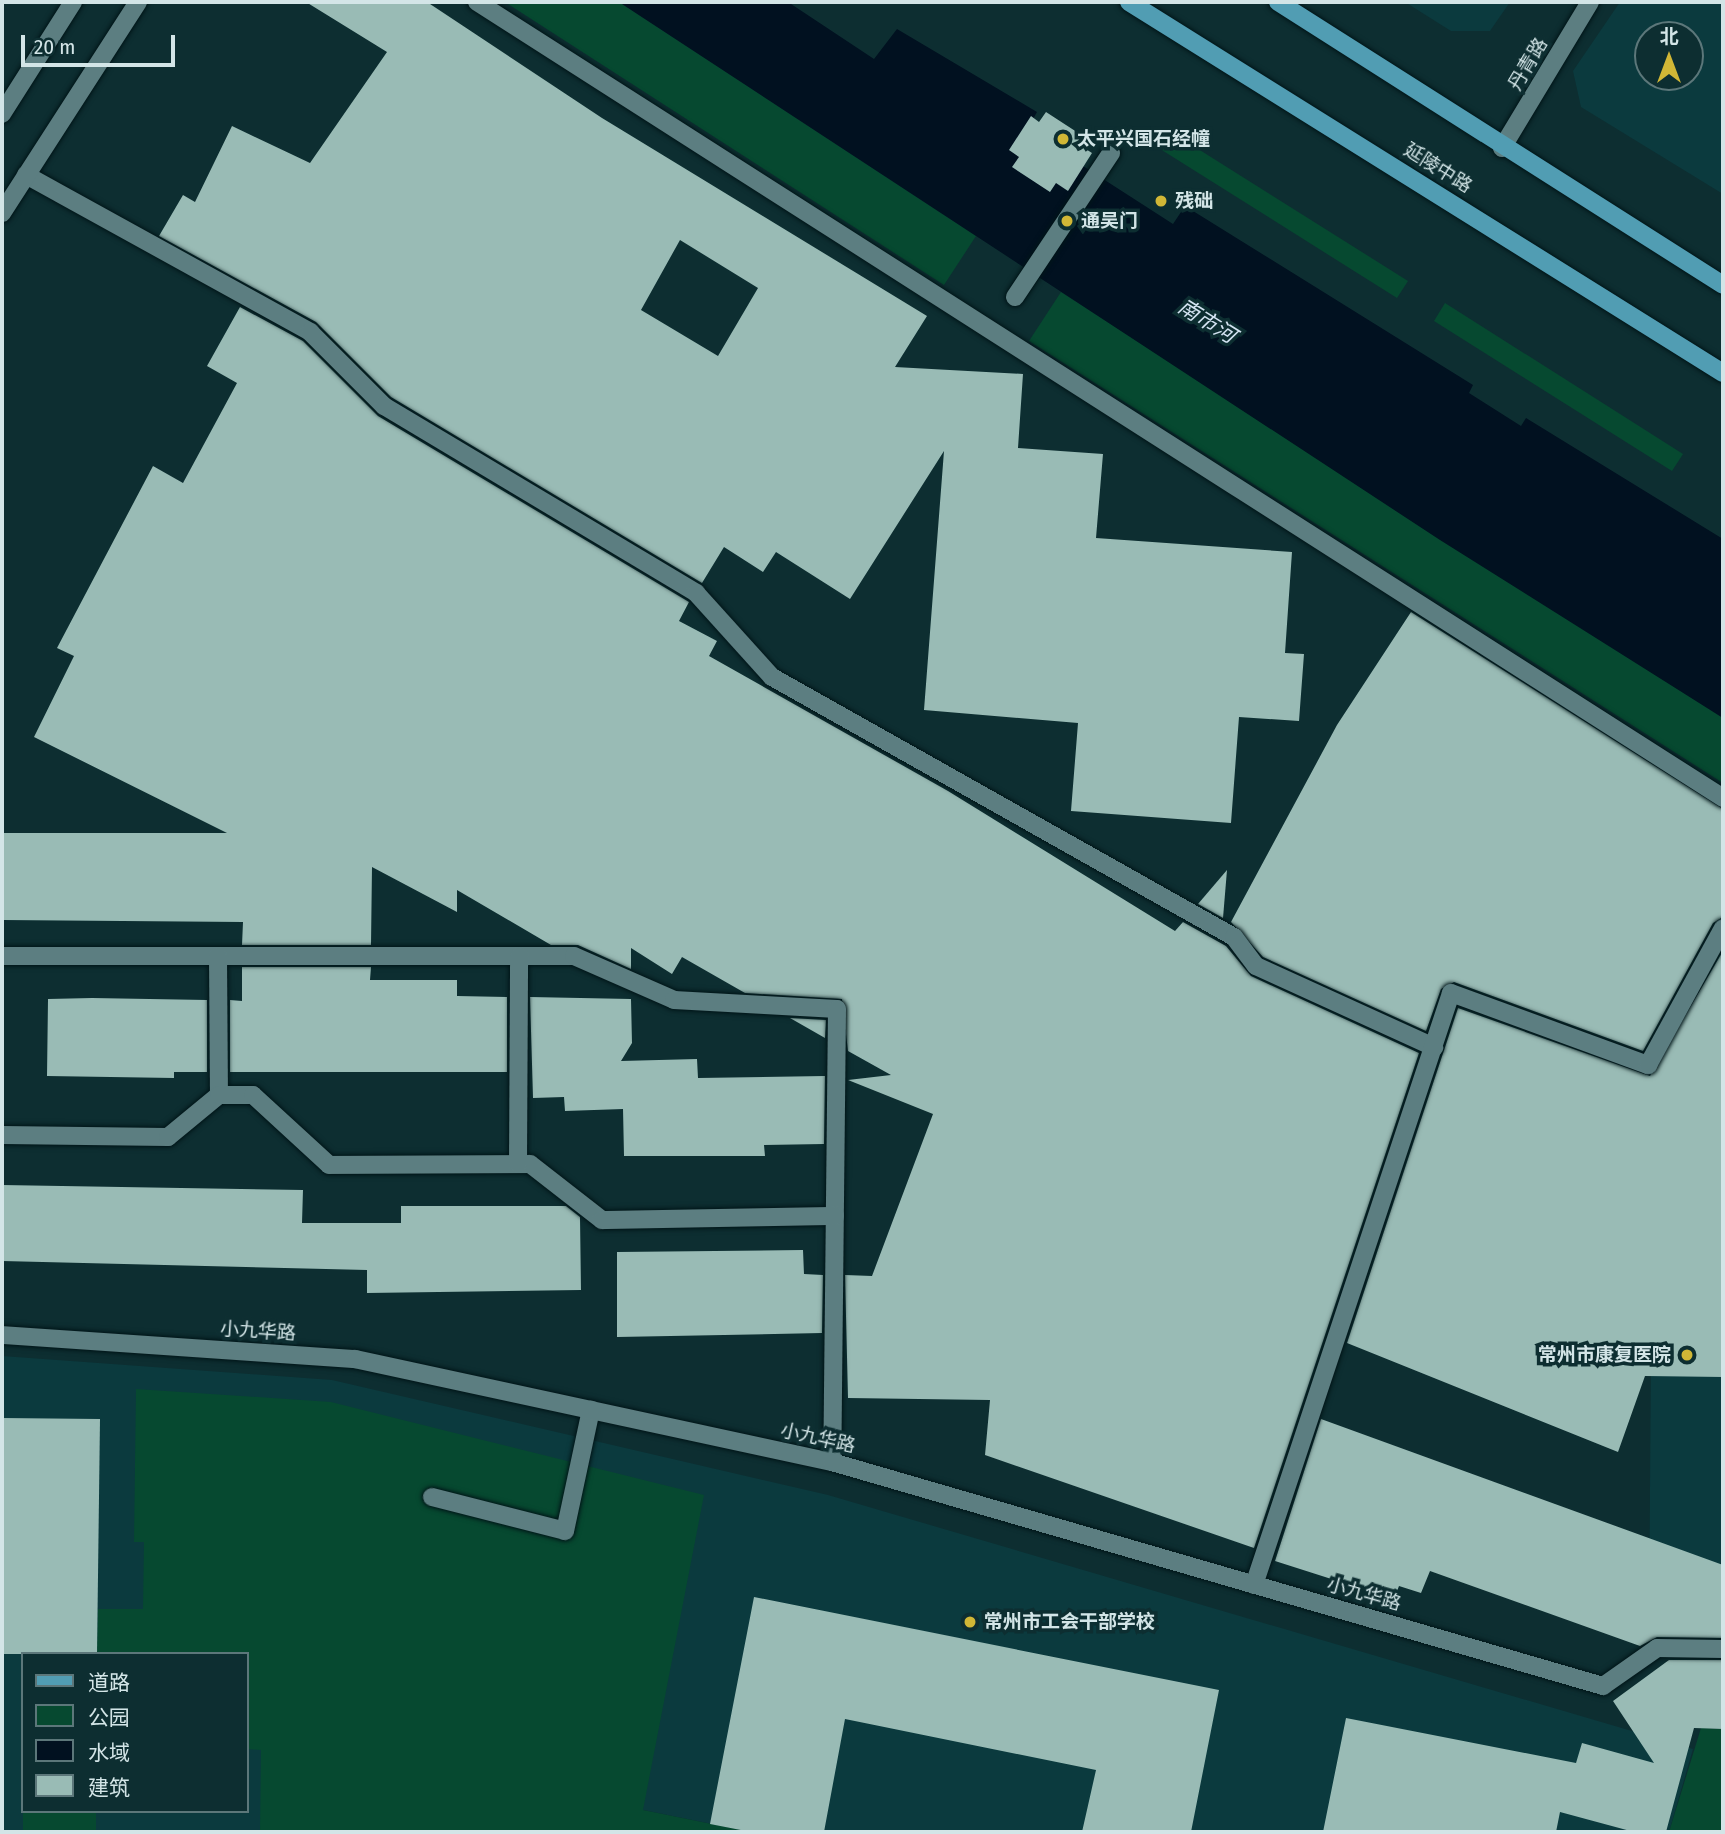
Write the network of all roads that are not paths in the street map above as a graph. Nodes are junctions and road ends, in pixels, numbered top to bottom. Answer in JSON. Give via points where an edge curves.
{"nodes":[{"id":1,"x":73,"y":2,"type":"edge"},
{"id":2,"x":138,"y":2,"type":"edge"},
{"id":3,"x":477,"y":2,"type":"edge"},
{"id":4,"x":1129,"y":2,"type":"edge"},
{"id":5,"x":1278,"y":2,"type":"edge"},
{"id":6,"x":1590,"y":2,"type":"edge"},
{"id":7,"x":2,"y":114,"type":"edge"},
{"id":8,"x":1502,"y":148,"type":"junction"},
{"id":9,"x":1111,"y":153,"type":"dead end"},
{"id":10,"x":26,"y":175,"type":"junction"},
{"id":11,"x":2,"y":213,"type":"edge"},
{"id":12,"x":1723,"y":285,"type":"edge"},
{"id":13,"x":1014,"y":298,"type":"dead end"},
{"id":14,"x":1723,"y":373,"type":"edge"},
{"id":15,"x":1723,"y":797,"type":"edge"},
{"id":16,"x":1723,"y":928,"type":"edge"},
{"id":17,"x":2,"y":956,"type":"edge"},
{"id":18,"x":218,"y":956,"type":"junction"},
{"id":19,"x":519,"y":956,"type":"junction"},
{"id":20,"x":1434,"y":1046,"type":"junction"},
{"id":21,"x":219,"y":1096,"type":"junction"},
{"id":22,"x":2,"y":1135,"type":"edge"},
{"id":23,"x":517,"y":1164,"type":"junction"},
{"id":24,"x":835,"y":1216,"type":"junction"},
{"id":25,"x":2,"y":1335,"type":"edge"},
{"id":26,"x":591,"y":1410,"type":"junction"},
{"id":27,"x":832,"y":1462,"type":"junction"},
{"id":28,"x":432,"y":1497,"type":"dead end"},
{"id":29,"x":1254,"y":1585,"type":"junction"},
{"id":30,"x":1723,"y":1649,"type":"edge"}],
"edges":[{"from":1,"to":7,"type":"street"},
{"from":2,"to":10,"type":"street"},
{"from":3,"to":15,"type":"street"},
{"from":4,"to":14,"type":"main road","name":"延陵中路"},
{"from":5,"to":8,"type":"main road"},
{"from":6,"to":8,"type":"street","name":"丹青路"},
{"from":8,"to":12,"type":"main road"},
{"from":9,"to":13,"type":"street"},
{"from":10,"to":11,"type":"street"},
{"from":10,"to":20,"type":"street","via":[[310,332],[384,406],[696,593],[772,677],[1234,937],[1256,966]]},
{"from":16,"to":20,"type":"street","via":[[1648,1065],[1451,992]]},
{"from":17,"to":18,"type":"street"},
{"from":18,"to":19,"type":"street"},
{"from":18,"to":21,"type":"street"},
{"from":19,"to":23,"type":"street"},
{"from":19,"to":24,"type":"street","via":[[574,956],[674,1000],[837,1009]]},
{"from":20,"to":29,"type":"street"},
{"from":21,"to":22,"type":"street","via":[[168,1137]]},
{"from":21,"to":23,"type":"street","via":[[253,1096],[329,1165]]},
{"from":23,"to":24,"type":"street","via":[[530,1164],[602,1220]]},
{"from":24,"to":27,"type":"street"},
{"from":25,"to":26,"type":"street","name":"小九华路","via":[[355,1359]]},
{"from":26,"to":27,"type":"street","name":"小九华路"},
{"from":26,"to":28,"type":"street","via":[[565,1531]]},
{"from":27,"to":29,"type":"street","name":"小九华路"},
{"from":29,"to":30,"type":"street","name":"小九华路","via":[[1603,1686],[1657,1648]]}]}
